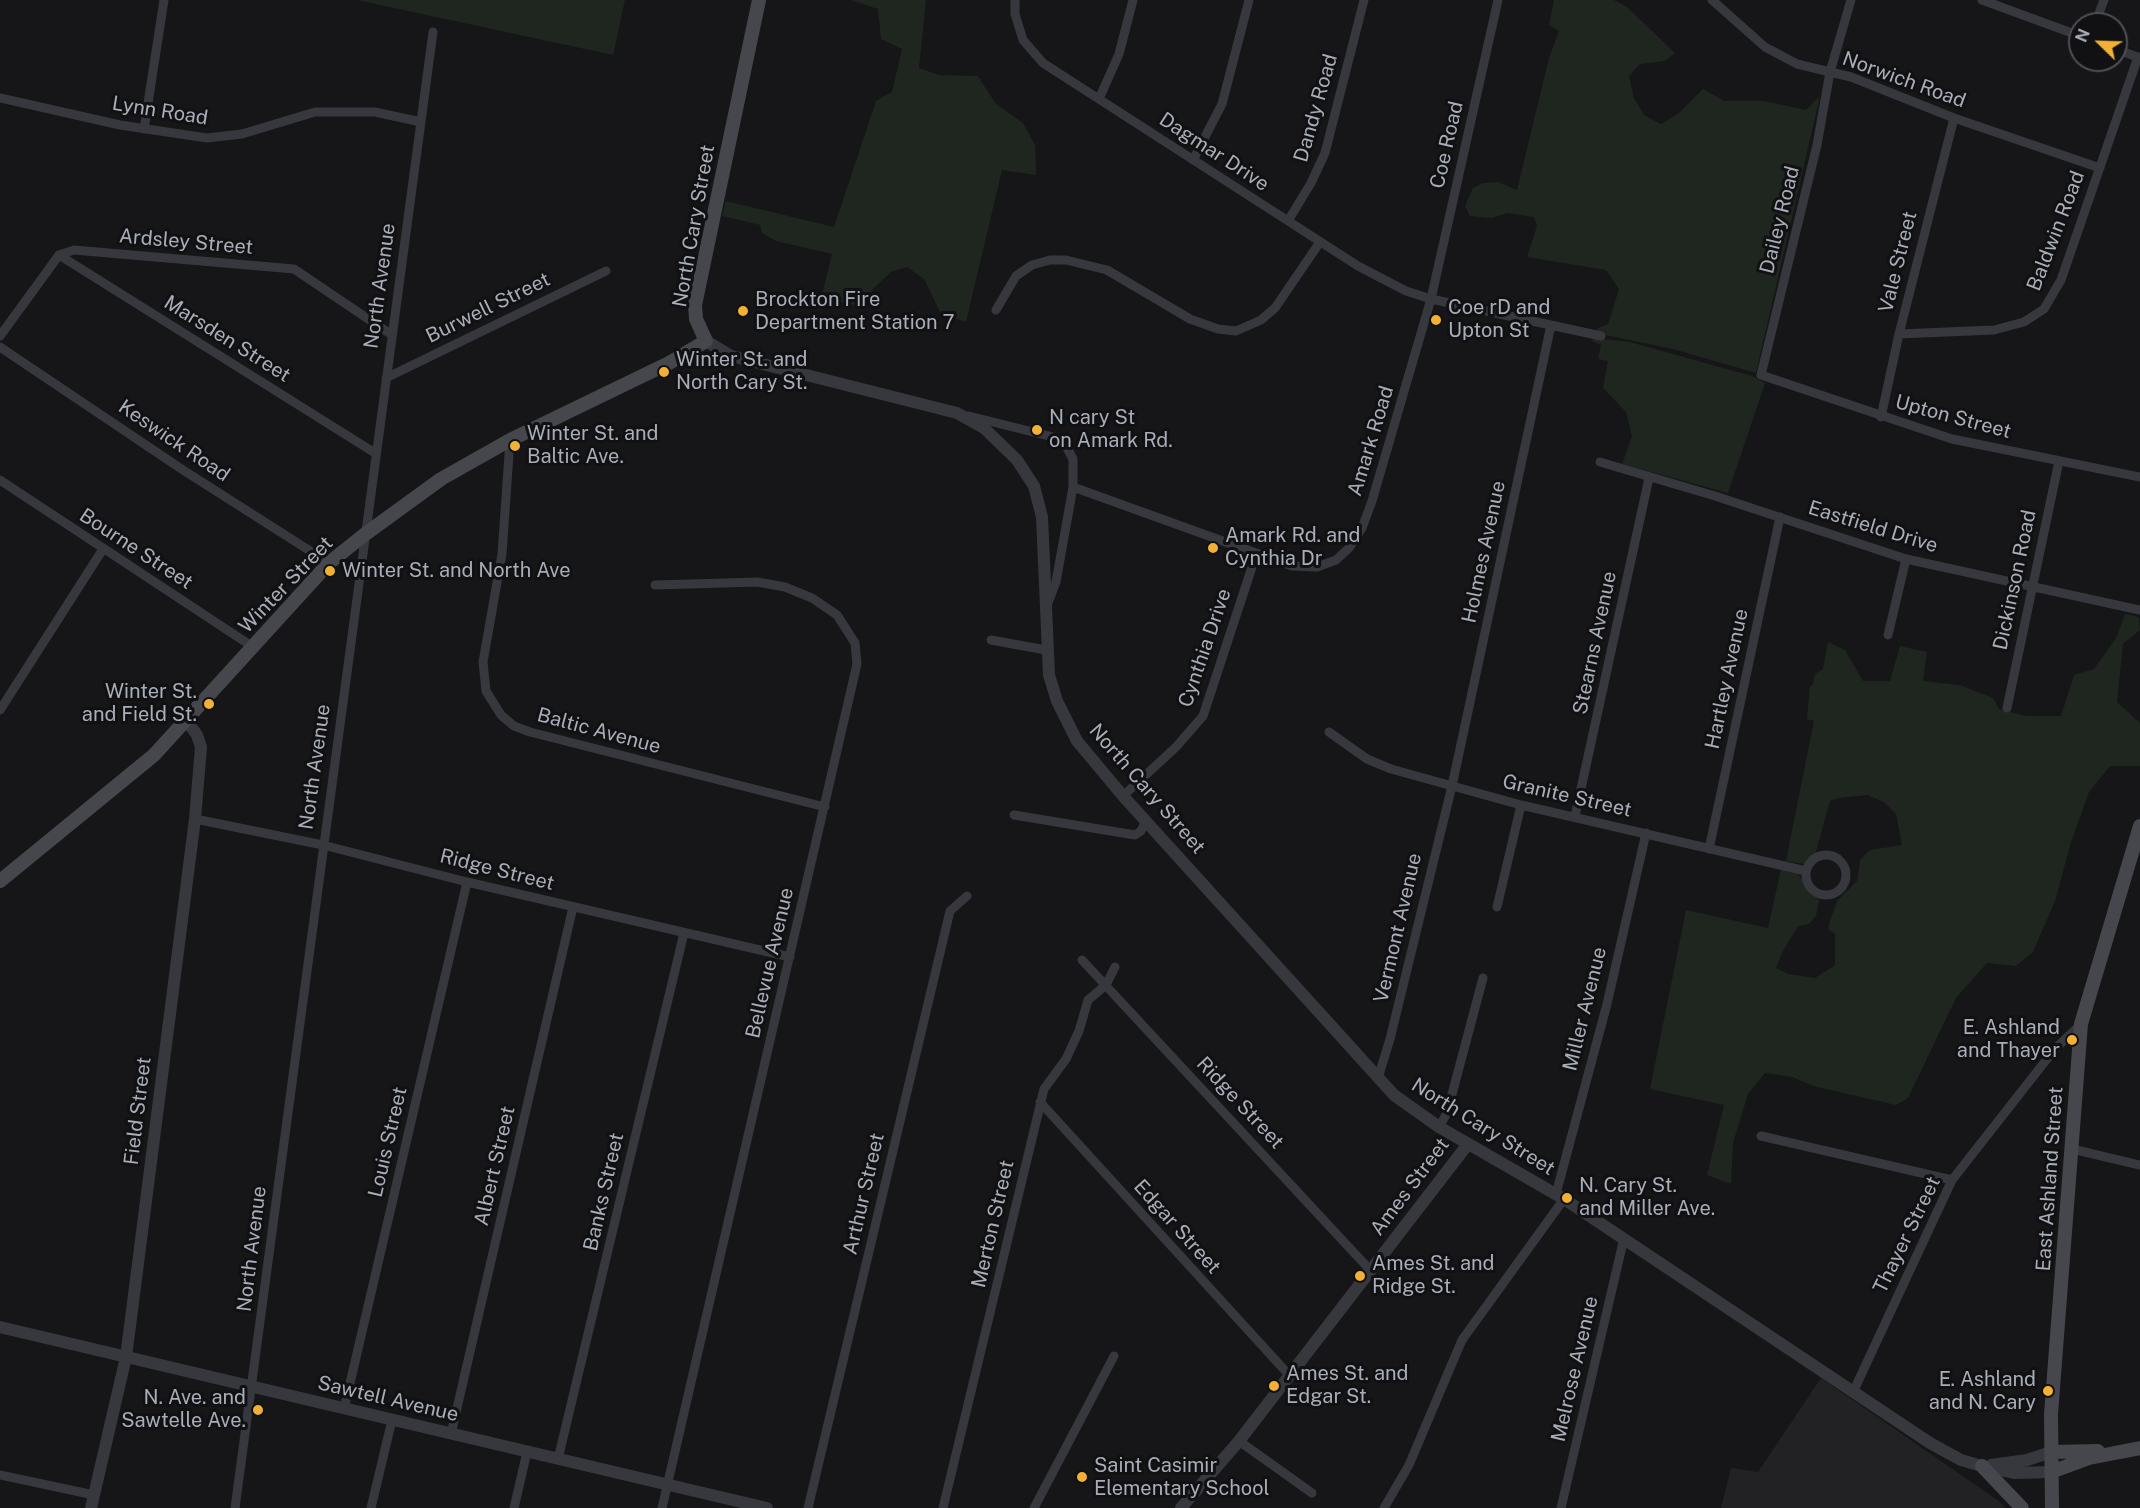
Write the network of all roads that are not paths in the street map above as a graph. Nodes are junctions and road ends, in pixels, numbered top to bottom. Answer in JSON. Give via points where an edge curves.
{"nodes":[{"id":1,"x":164,"y":0,"type":"edge"},
{"id":2,"x":759,"y":0,"type":"edge"},
{"id":3,"x":1015,"y":0,"type":"edge"},
{"id":4,"x":1133,"y":0,"type":"edge"},
{"id":5,"x":1249,"y":0,"type":"edge"},
{"id":6,"x":1364,"y":0,"type":"edge"},
{"id":7,"x":1498,"y":0,"type":"edge"},
{"id":8,"x":1712,"y":0,"type":"edge"},
{"id":9,"x":1851,"y":0,"type":"edge"},
{"id":10,"x":1982,"y":0,"type":"edge"},
{"id":11,"x":433,"y":32,"type":"dead end"},
{"id":12,"x":2068,"y":32,"type":"edge"},
{"id":13,"x":2139,"y":57,"type":"edge"},
{"id":14,"x":1830,"y":72,"type":"junction"},
{"id":15,"x":0,"y":98,"type":"edge"},
{"id":16,"x":1099,"y":99,"type":"junction"},
{"id":17,"x":1954,"y":118,"type":"junction"},
{"id":18,"x":421,"y":122,"type":"junction"},
{"id":19,"x":144,"y":129,"type":"junction"},
{"id":20,"x":1193,"y":160,"type":"junction"},
{"id":21,"x":2100,"y":168,"type":"junction"},
{"id":22,"x":1288,"y":221,"type":"junction"},
{"id":23,"x":1320,"y":242,"type":"junction"},
{"id":24,"x":59,"y":255,"type":"junction"},
{"id":25,"x":606,"y":271,"type":"dead end"},
{"id":26,"x":1431,"y":299,"type":"junction"},
{"id":27,"x":996,"y":310,"type":"dead end"},
{"id":28,"x":1551,"y":325,"type":"junction"},
{"id":29,"x":1899,"y":334,"type":"junction"},
{"id":30,"x":392,"y":335,"type":"junction"},
{"id":31,"x":0,"y":336,"type":"edge"},
{"id":32,"x":1601,"y":336,"type":"dead end"},
{"id":33,"x":706,"y":341,"type":"junction"},
{"id":34,"x":0,"y":347,"type":"edge"},
{"id":35,"x":1761,"y":375,"type":"joint"},
{"id":36,"x":386,"y":378,"type":"junction"},
{"id":37,"x":957,"y":413,"type":"junction"},
{"id":38,"x":1881,"y":417,"type":"junction"},
{"id":39,"x":510,"y":440,"type":"junction"},
{"id":40,"x":375,"y":453,"type":"junction"},
{"id":41,"x":2059,"y":461,"type":"junction"},
{"id":42,"x":1600,"y":462,"type":"dead end"},
{"id":43,"x":2140,"y":477,"type":"edge"},
{"id":44,"x":1649,"y":478,"type":"junction"},
{"id":45,"x":0,"y":480,"type":"edge"},
{"id":46,"x":1073,"y":487,"type":"junction"},
{"id":47,"x":1780,"y":517,"type":"junction"},
{"id":48,"x":364,"y":535,"type":"junction"},
{"id":49,"x":103,"y":549,"type":"junction"},
{"id":50,"x":1256,"y":555,"type":"junction"},
{"id":51,"x":1906,"y":559,"type":"junction"},
{"id":52,"x":329,"y":563,"type":"junction"},
{"id":53,"x":655,"y":585,"type":"dead end"},
{"id":54,"x":2031,"y":588,"type":"junction"},
{"id":55,"x":1048,"y":603,"type":"junction"},
{"id":56,"x":2140,"y":610,"type":"edge"},
{"id":57,"x":1888,"y":635,"type":"dead end"},
{"id":58,"x":991,"y":640,"type":"dead end"},
{"id":59,"x":253,"y":647,"type":"junction"},
{"id":60,"x":1046,"y":650,"type":"junction"},
{"id":61,"x":2007,"y":708,"type":"dead end"},
{"id":62,"x":0,"y":710,"type":"edge"},
{"id":63,"x":186,"y":720,"type":"junction"},
{"id":64,"x":1329,"y":732,"type":"dead end"},
{"id":65,"x":1452,"y":786,"type":"junction"},
{"id":66,"x":1123,"y":796,"type":"junction"},
{"id":67,"x":1521,"y":805,"type":"junction"},
{"id":68,"x":825,"y":807,"type":"junction"},
{"id":69,"x":1014,"y":815,"type":"dead end"},
{"id":70,"x":1575,"y":816,"type":"junction"},
{"id":71,"x":195,"y":819,"type":"junction"},
{"id":72,"x":1146,"y":820,"type":"junction"},
{"id":73,"x":2140,"y":826,"type":"edge"},
{"id":74,"x":1646,"y":833,"type":"junction"},
{"id":75,"x":323,"y":845,"type":"junction"},
{"id":76,"x":1709,"y":849,"type":"junction"},
{"id":77,"x":1806,"y":871,"type":"junction"},
{"id":78,"x":0,"y":881,"type":"edge"},
{"id":79,"x":466,"y":882,"type":"junction"},
{"id":80,"x":967,"y":896,"type":"dead end"},
{"id":81,"x":573,"y":907,"type":"junction"},
{"id":82,"x":1497,"y":907,"type":"dead end"},
{"id":83,"x":684,"y":933,"type":"junction"},
{"id":84,"x":790,"y":957,"type":"junction"},
{"id":85,"x":1082,"y":960,"type":"dead end"},
{"id":86,"x":1115,"y":967,"type":"dead end"},
{"id":87,"x":1483,"y":978,"type":"dead end"},
{"id":88,"x":1106,"y":985,"type":"junction"},
{"id":89,"x":2081,"y":1024,"type":"junction"},
{"id":90,"x":1378,"y":1078,"type":"junction"},
{"id":91,"x":1040,"y":1102,"type":"junction"},
{"id":92,"x":1439,"y":1127,"type":"junction"},
{"id":93,"x":1761,"y":1136,"type":"dead end"},
{"id":94,"x":1468,"y":1144,"type":"junction"},
{"id":95,"x":2072,"y":1149,"type":"junction"},
{"id":96,"x":2140,"y":1165,"type":"edge"},
{"id":97,"x":1952,"y":1180,"type":"junction"},
{"id":98,"x":1560,"y":1197,"type":"junction"},
{"id":99,"x":1624,"y":1238,"type":"junction"},
{"id":100,"x":1371,"y":1271,"type":"junction"},
{"id":101,"x":0,"y":1327,"type":"edge"},
{"id":102,"x":1114,"y":1356,"type":"dead end"},
{"id":103,"x":126,"y":1357,"type":"junction"},
{"id":104,"x":1289,"y":1375,"type":"junction"},
{"id":105,"x":252,"y":1387,"type":"junction"},
{"id":106,"x":1854,"y":1390,"type":"junction"},
{"id":107,"x":344,"y":1409,"type":"junction"},
{"id":108,"x":392,"y":1420,"type":"junction"},
{"id":109,"x":451,"y":1434,"type":"junction"},
{"id":110,"x":1239,"y":1441,"type":"junction"},
{"id":111,"x":2140,"y":1448,"type":"edge"},
{"id":112,"x":527,"y":1452,"type":"junction"},
{"id":113,"x":2051,"y":1452,"type":"junction"},
{"id":114,"x":2109,"y":1452,"type":"junction"},
{"id":115,"x":558,"y":1459,"type":"junction"},
{"id":116,"x":1982,"y":1466,"type":"junction"},
{"id":117,"x":2051,"y":1472,"type":"junction"},
{"id":118,"x":0,"y":1475,"type":"edge"},
{"id":119,"x":667,"y":1485,"type":"junction"},
{"id":120,"x":1312,"y":1493,"type":"dead end"},
{"id":121,"x":94,"y":1495,"type":"junction"},
{"id":122,"x":91,"y":1508,"type":"edge"},
{"id":123,"x":235,"y":1508,"type":"edge"},
{"id":124,"x":371,"y":1508,"type":"edge"},
{"id":125,"x":514,"y":1508,"type":"edge"},
{"id":126,"x":662,"y":1508,"type":"edge"},
{"id":127,"x":767,"y":1508,"type":"edge"},
{"id":128,"x":808,"y":1508,"type":"edge"},
{"id":129,"x":943,"y":1508,"type":"edge"},
{"id":130,"x":1034,"y":1508,"type":"edge"},
{"id":131,"x":1181,"y":1508,"type":"edge"},
{"id":132,"x":1384,"y":1508,"type":"edge"},
{"id":133,"x":1561,"y":1508,"type":"edge"},
{"id":134,"x":2022,"y":1508,"type":"edge"},
{"id":135,"x":2052,"y":1508,"type":"edge"}],
"edges":[{"from":1,"to":19,"type":"street"},
{"from":2,"to":33,"type":"main road","name":"North Cary Street","via":[[695,305]]},
{"from":3,"to":16,"type":"street","name":"Dagmar Drive","via":[[1017,27],[1032,51],[1043,63]]},
{"from":4,"to":16,"type":"street","via":[[1119,54]]},
{"from":5,"to":20,"type":"street","via":[[1222,104]]},
{"from":6,"to":22,"type":"street","name":"Dandy Road","via":[[1325,153]]},
{"from":7,"to":26,"type":"street","name":"Coe Road"},
{"from":8,"to":14,"type":"street","name":"Norwich Road","via":[[1780,56]]},
{"from":9,"to":14,"type":"street","name":"Dailey Road"},
{"from":10,"to":12,"type":"street"},
{"from":11,"to":18,"type":"street","name":"North Avenue"},
{"from":13,"to":21,"type":"street","name":"Baldwin Road"},
{"from":14,"to":17,"type":"street","name":"Norwich Road"},
{"from":14,"to":35,"type":"street","name":"Dailey Road","via":[[1817,146]]},
{"from":15,"to":19,"type":"street","name":"Lynn Road"},
{"from":16,"to":20,"type":"street","name":"Dagmar Drive"},
{"from":17,"to":21,"type":"street","name":"Norwich Road"},
{"from":17,"to":29,"type":"street","name":"Vale Street"},
{"from":18,"to":19,"type":"street","name":"Lynn Road","via":[[375,112],[341,110],[315,112],[226,137],[179,136]]},
{"from":18,"to":30,"type":"street","name":"North Avenue"},
{"from":20,"to":22,"type":"street","name":"Dagmar Drive"},
{"from":21,"to":29,"type":"street","name":"Baldwin Road","via":[[2061,280],[2044,309],[2024,322],[1994,330]]},
{"from":22,"to":23,"type":"street","name":"Dagmar Drive"},
{"from":23,"to":26,"type":"street","name":"Dagmar Drive","via":[[1381,279]]},
{"from":23,"to":27,"type":"street","via":[[1275,308],[1261,320],[1236,331],[1190,319],[1107,270],[1065,260],[1050,260],[1016,276]]},
{"from":24,"to":30,"type":"street","name":"Ardsley Street","via":[[74,250],[294,269]]},
{"from":24,"to":31,"type":"street"},
{"from":24,"to":40,"type":"street","name":"Marsden Street"},
{"from":25,"to":36,"type":"street","name":"Burwell Street"},
{"from":26,"to":28,"type":"street"},
{"from":26,"to":50,"type":"street","name":"Amark Road","via":[[1371,501],[1362,528],[1349,548],[1336,560],[1317,567],[1292,566]]},
{"from":28,"to":32,"type":"street"},
{"from":28,"to":65,"type":"street","name":"Holmes Avenue"},
{"from":29,"to":38,"type":"street","name":"Vale Street"},
{"from":30,"to":36,"type":"street","name":"North Avenue"},
{"from":33,"to":37,"type":"street","name":"North Cary Street","via":[[731,356]]},
{"from":33,"to":39,"type":"main road","name":"Winter Street"},
{"from":34,"to":52,"type":"street","name":"Keswick Road"},
{"from":35,"to":38,"type":"street","name":"Upton Street"},
{"from":36,"to":40,"type":"street","name":"North Avenue"},
{"from":37,"to":46,"type":"street","name":"North Cary Street","via":[[1053,437],[1066,446],[1073,459]]},
{"from":37,"to":55,"type":"street","name":"North Cary Street","via":[[998,441],[1034,486],[1042,517]]},
{"from":38,"to":41,"type":"street","name":"Upton Street","via":[[1952,439]]},
{"from":39,"to":48,"type":"main road","name":"Winter Street","via":[[441,479]]},
{"from":39,"to":68,"type":"street","name":"Baltic Avenue","via":[[502,554],[483,662],[486,691],[501,716],[530,732]]},
{"from":40,"to":48,"type":"street","name":"North Avenue"},
{"from":41,"to":43,"type":"street","name":"Upton Street"},
{"from":41,"to":54,"type":"street","name":"Dickinson Road"},
{"from":42,"to":44,"type":"street","name":"Eastfield Drive"},
{"from":44,"to":47,"type":"street","name":"Eastfield Drive"},
{"from":44,"to":70,"type":"street","name":"Stearns Avenue"},
{"from":45,"to":49,"type":"street","name":"Bourne Street"},
{"from":46,"to":50,"type":"street","name":"Amark Road"},
{"from":46,"to":55,"type":"street","name":"North Cary Street","via":[[1056,582]]},
{"from":47,"to":51,"type":"street","name":"Eastfield Drive"},
{"from":47,"to":76,"type":"street","name":"Hartley Avenue"},
{"from":48,"to":52,"type":"main road","name":"Winter Street"},
{"from":48,"to":75,"type":"street","name":"North Avenue"},
{"from":49,"to":59,"type":"street","name":"Bourne Street"},
{"from":49,"to":62,"type":"street"},
{"from":50,"to":66,"type":"street","name":"Cynthia Drive","via":[[1203,716]]},
{"from":51,"to":54,"type":"street","name":"Eastfield Drive"},
{"from":51,"to":57,"type":"street"},
{"from":52,"to":59,"type":"main road","name":"Winter Street"},
{"from":53,"to":68,"type":"street","name":"Bellevue Avenue","via":[[757,582],[785,587],[818,601],[848,629],[855,643],[857,664]]},
{"from":54,"to":56,"type":"street","name":"Eastfield Drive"},
{"from":54,"to":61,"type":"street","name":"Dickinson Road"},
{"from":55,"to":60,"type":"street","name":"North Cary Street"},
{"from":58,"to":60,"type":"street"},
{"from":59,"to":63,"type":"main road","name":"Winter Street"},
{"from":60,"to":66,"type":"street","name":"North Cary Street","via":[[1057,701],[1077,741]]},
{"from":63,"to":71,"type":"street","name":"Field Street","via":[[201,747]]},
{"from":63,"to":78,"type":"main road","name":"Winter Street","via":[[154,755]]},
{"from":64,"to":65,"type":"street","name":"Granite Street","via":[[1367,759],[1391,770]]},
{"from":65,"to":67,"type":"street","name":"Granite Street"},
{"from":65,"to":90,"type":"street","name":"Vermont Avenue"},
{"from":66,"to":72,"type":"street","name":"North Cary Street"},
{"from":67,"to":70,"type":"street","name":"Granite Street"},
{"from":67,"to":82,"type":"street"},
{"from":68,"to":84,"type":"street","name":"Bellevue Avenue"},
{"from":69,"to":72,"type":"street","via":[[1135,835]]},
{"from":70,"to":74,"type":"street","name":"Granite Street"},
{"from":71,"to":75,"type":"street","name":"Ridge Street"},
{"from":71,"to":103,"type":"street","name":"Field Street"},
{"from":72,"to":90,"type":"street","name":"North Cary Street"},
{"from":73,"to":89,"type":"main road","name":"East Ashland Street"},
{"from":74,"to":76,"type":"street","name":"Granite Street"},
{"from":74,"to":98,"type":"street","name":"Miller Avenue"},
{"from":75,"to":79,"type":"street","name":"Ridge Street"},
{"from":75,"to":105,"type":"street","name":"North Avenue"},
{"from":76,"to":77,"type":"street","name":"Granite Street"},
{"from":77,"to":77,"type":"street","via":[[1809,887],[1823,895],[1838,891],[1845,882],[1845,870],[1834,857],[1816,857]]},
{"from":79,"to":81,"type":"street","name":"Ridge Street"},
{"from":79,"to":107,"type":"street","name":"Louis Street"},
{"from":80,"to":128,"type":"street","name":"Arthur Street","via":[[950,911]]},
{"from":81,"to":83,"type":"street","name":"Ridge Street"},
{"from":81,"to":109,"type":"street","name":"Albert Street"},
{"from":83,"to":84,"type":"street","name":"Ridge Street"},
{"from":83,"to":115,"type":"street","name":"Banks Street"},
{"from":84,"to":119,"type":"street","name":"Bellevue Avenue"},
{"from":85,"to":88,"type":"street","name":"Ridge Street"},
{"from":86,"to":88,"type":"street","name":"Merton Street"},
{"from":87,"to":92,"type":"street","via":[[1447,1113]]},
{"from":88,"to":91,"type":"street","name":"Merton Street","via":[[1088,1000],[1066,1059],[1044,1089]]},
{"from":88,"to":100,"type":"street","name":"Ridge Street"},
{"from":89,"to":95,"type":"main road","name":"East Ashland Street"},
{"from":89,"to":97,"type":"street","name":"Thayer Street","via":[[2054,1050]]},
{"from":90,"to":92,"type":"street","name":"North Cary Street"},
{"from":91,"to":104,"type":"street","name":"Edgar Street"},
{"from":91,"to":129,"type":"street","name":"Merton Street"},
{"from":92,"to":94,"type":"street","name":"North Cary Street"},
{"from":93,"to":97,"type":"street"},
{"from":94,"to":98,"type":"street","name":"North Cary Street"},
{"from":94,"to":100,"type":"street","name":"Ames Street"},
{"from":95,"to":96,"type":"street"},
{"from":95,"to":113,"type":"main road","name":"East Ashland Street"},
{"from":97,"to":106,"type":"street","name":"Thayer Street"},
{"from":98,"to":99,"type":"street","name":"North Cary Street"},
{"from":98,"to":132,"type":"street","via":[[1462,1340],[1409,1465]]},
{"from":99,"to":106,"type":"street","name":"North Cary Street"},
{"from":99,"to":133,"type":"street","name":"Melrose Avenue"},
{"from":100,"to":104,"type":"street","name":"Ames Street"},
{"from":101,"to":103,"type":"street","name":"Sawtell Avenue"},
{"from":102,"to":130,"type":"street"},
{"from":103,"to":105,"type":"street","name":"Sawtell Avenue"},
{"from":103,"to":121,"type":"street","name":"Field Street"},
{"from":104,"to":110,"type":"street","name":"Ames Street"},
{"from":105,"to":107,"type":"street","name":"Sawtell Avenue"},
{"from":105,"to":123,"type":"street","name":"North Avenue"},
{"from":106,"to":116,"type":"street","name":"North Cary Street","via":[[1930,1443],[1960,1460]]},
{"from":107,"to":108,"type":"street","name":"Sawtell Avenue"},
{"from":108,"to":109,"type":"street","name":"Sawtell Avenue"},
{"from":108,"to":124,"type":"street"},
{"from":109,"to":112,"type":"street","name":"Sawtell Avenue"},
{"from":110,"to":120,"type":"street"},
{"from":110,"to":131,"type":"street","name":"Ames Street"},
{"from":111,"to":114,"type":"main road","name":"North Cary Street"},
{"from":112,"to":115,"type":"street","name":"Sawtell Avenue"},
{"from":112,"to":125,"type":"street"},
{"from":113,"to":114,"type":"main road","name":"North Cary Street"},
{"from":113,"to":116,"type":"street","name":"North Cary Street","via":[[2027,1460]]},
{"from":113,"to":117,"type":"main road","name":"East Ashland Street"},
{"from":114,"to":117,"type":"main road","name":"North Cary Street"},
{"from":115,"to":119,"type":"street","name":"Sawtell Avenue"},
{"from":116,"to":117,"type":"street","name":"North Cary Street","via":[[2014,1473]]},
{"from":116,"to":134,"type":"main road"},
{"from":117,"to":135,"type":"main road","name":"East Ashland Street"},
{"from":118,"to":121,"type":"street"},
{"from":119,"to":126,"type":"street","name":"Bellevue Avenue"},
{"from":119,"to":127,"type":"street","name":"Sawtell Avenue"},
{"from":121,"to":122,"type":"street","name":"Field Street"}]}
